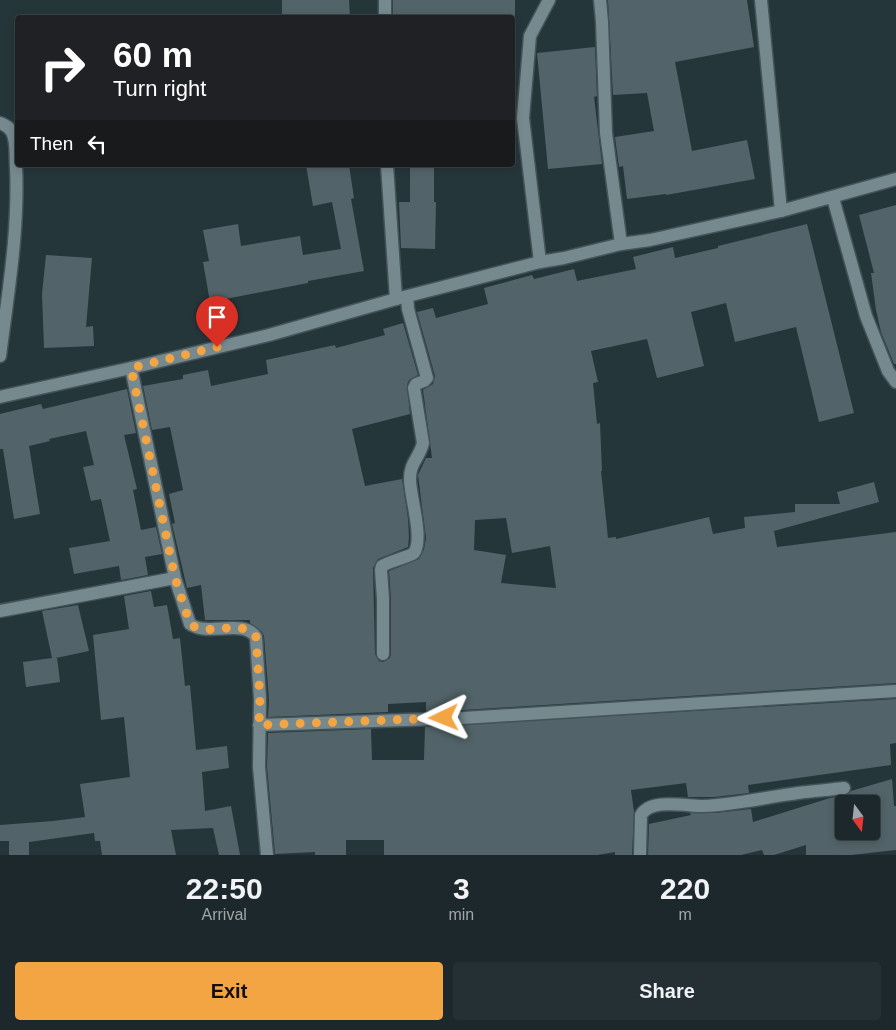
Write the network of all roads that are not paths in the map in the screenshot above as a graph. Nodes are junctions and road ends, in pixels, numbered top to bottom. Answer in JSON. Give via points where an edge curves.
{"nodes":[{"id":1,"x":385,"y":0,"type":"edge"},
{"id":2,"x":549,"y":0,"type":"edge"},
{"id":3,"x":600,"y":0,"type":"edge"},
{"id":4,"x":760,"y":0,"type":"edge"},
{"id":5,"x":385,"y":15,"type":"edge"},
{"id":6,"x":0,"y":123,"type":"edge"},
{"id":7,"x":15,"y":154,"type":"edge"},
{"id":8,"x":16,"y":167,"type":"edge"},
{"id":9,"x":387,"y":167,"type":"edge"},
{"id":10,"x":896,"y":179,"type":"edge"},
{"id":11,"x":832,"y":198,"type":"junction"},
{"id":12,"x":781,"y":211,"type":"junction"},
{"id":13,"x":621,"y":244,"type":"junction"},
{"id":14,"x":540,"y":262,"type":"junction"},
{"id":15,"x":402,"y":298,"type":"junction"},
{"id":16,"x":0,"y":356,"type":"edge"},
{"id":17,"x":131,"y":368,"type":"junction"},
{"id":18,"x":896,"y":382,"type":"edge"},
{"id":19,"x":0,"y":396,"type":"edge"},
{"id":20,"x":175,"y":578,"type":"junction"},
{"id":21,"x":0,"y":611,"type":"edge"},
{"id":22,"x":383,"y":654,"type":"dead end"},
{"id":23,"x":896,"y":691,"type":"edge"},
{"id":24,"x":259,"y":725,"type":"junction"},
{"id":25,"x":844,"y":788,"type":"dead end"},
{"id":26,"x":266,"y":855,"type":"edge"},
{"id":27,"x":640,"y":855,"type":"edge"}],
"edges":[{"from":1,"to":5,"type":"street"},
{"from":2,"to":14,"type":"street","via":[[530,36],[523,118]]},
{"from":3,"to":13,"type":"street","via":[[606,133]]},
{"from":4,"to":12,"type":"street"},
{"from":6,"to":7,"type":"street","via":[[12,132]]},
{"from":8,"to":16,"type":"street","via":[[15,246]]},
{"from":9,"to":15,"type":"street"},
{"from":10,"to":11,"type":"street"},
{"from":11,"to":12,"type":"street"},
{"from":11,"to":18,"type":"street","via":[[866,316],[888,371]]},
{"from":12,"to":13,"type":"street"},
{"from":13,"to":14,"type":"street"},
{"from":14,"to":15,"type":"street"},
{"from":15,"to":17,"type":"street"},
{"from":15,"to":22,"type":"street","via":[[427,378],[414,388],[423,444],[411,466],[410,482],[416,514],[415,551],[382,566]]},
{"from":17,"to":19,"type":"street"},
{"from":17,"to":20,"type":"street"},
{"from":20,"to":21,"type":"street"},
{"from":20,"to":24,"type":"street","via":[[190,624],[195,628],[244,629],[256,637]]},
{"from":23,"to":24,"type":"street","via":[[463,718]]},
{"from":24,"to":26,"type":"street"},
{"from":25,"to":27,"type":"street","via":[[798,792],[746,803],[651,806],[641,815]]}]}
